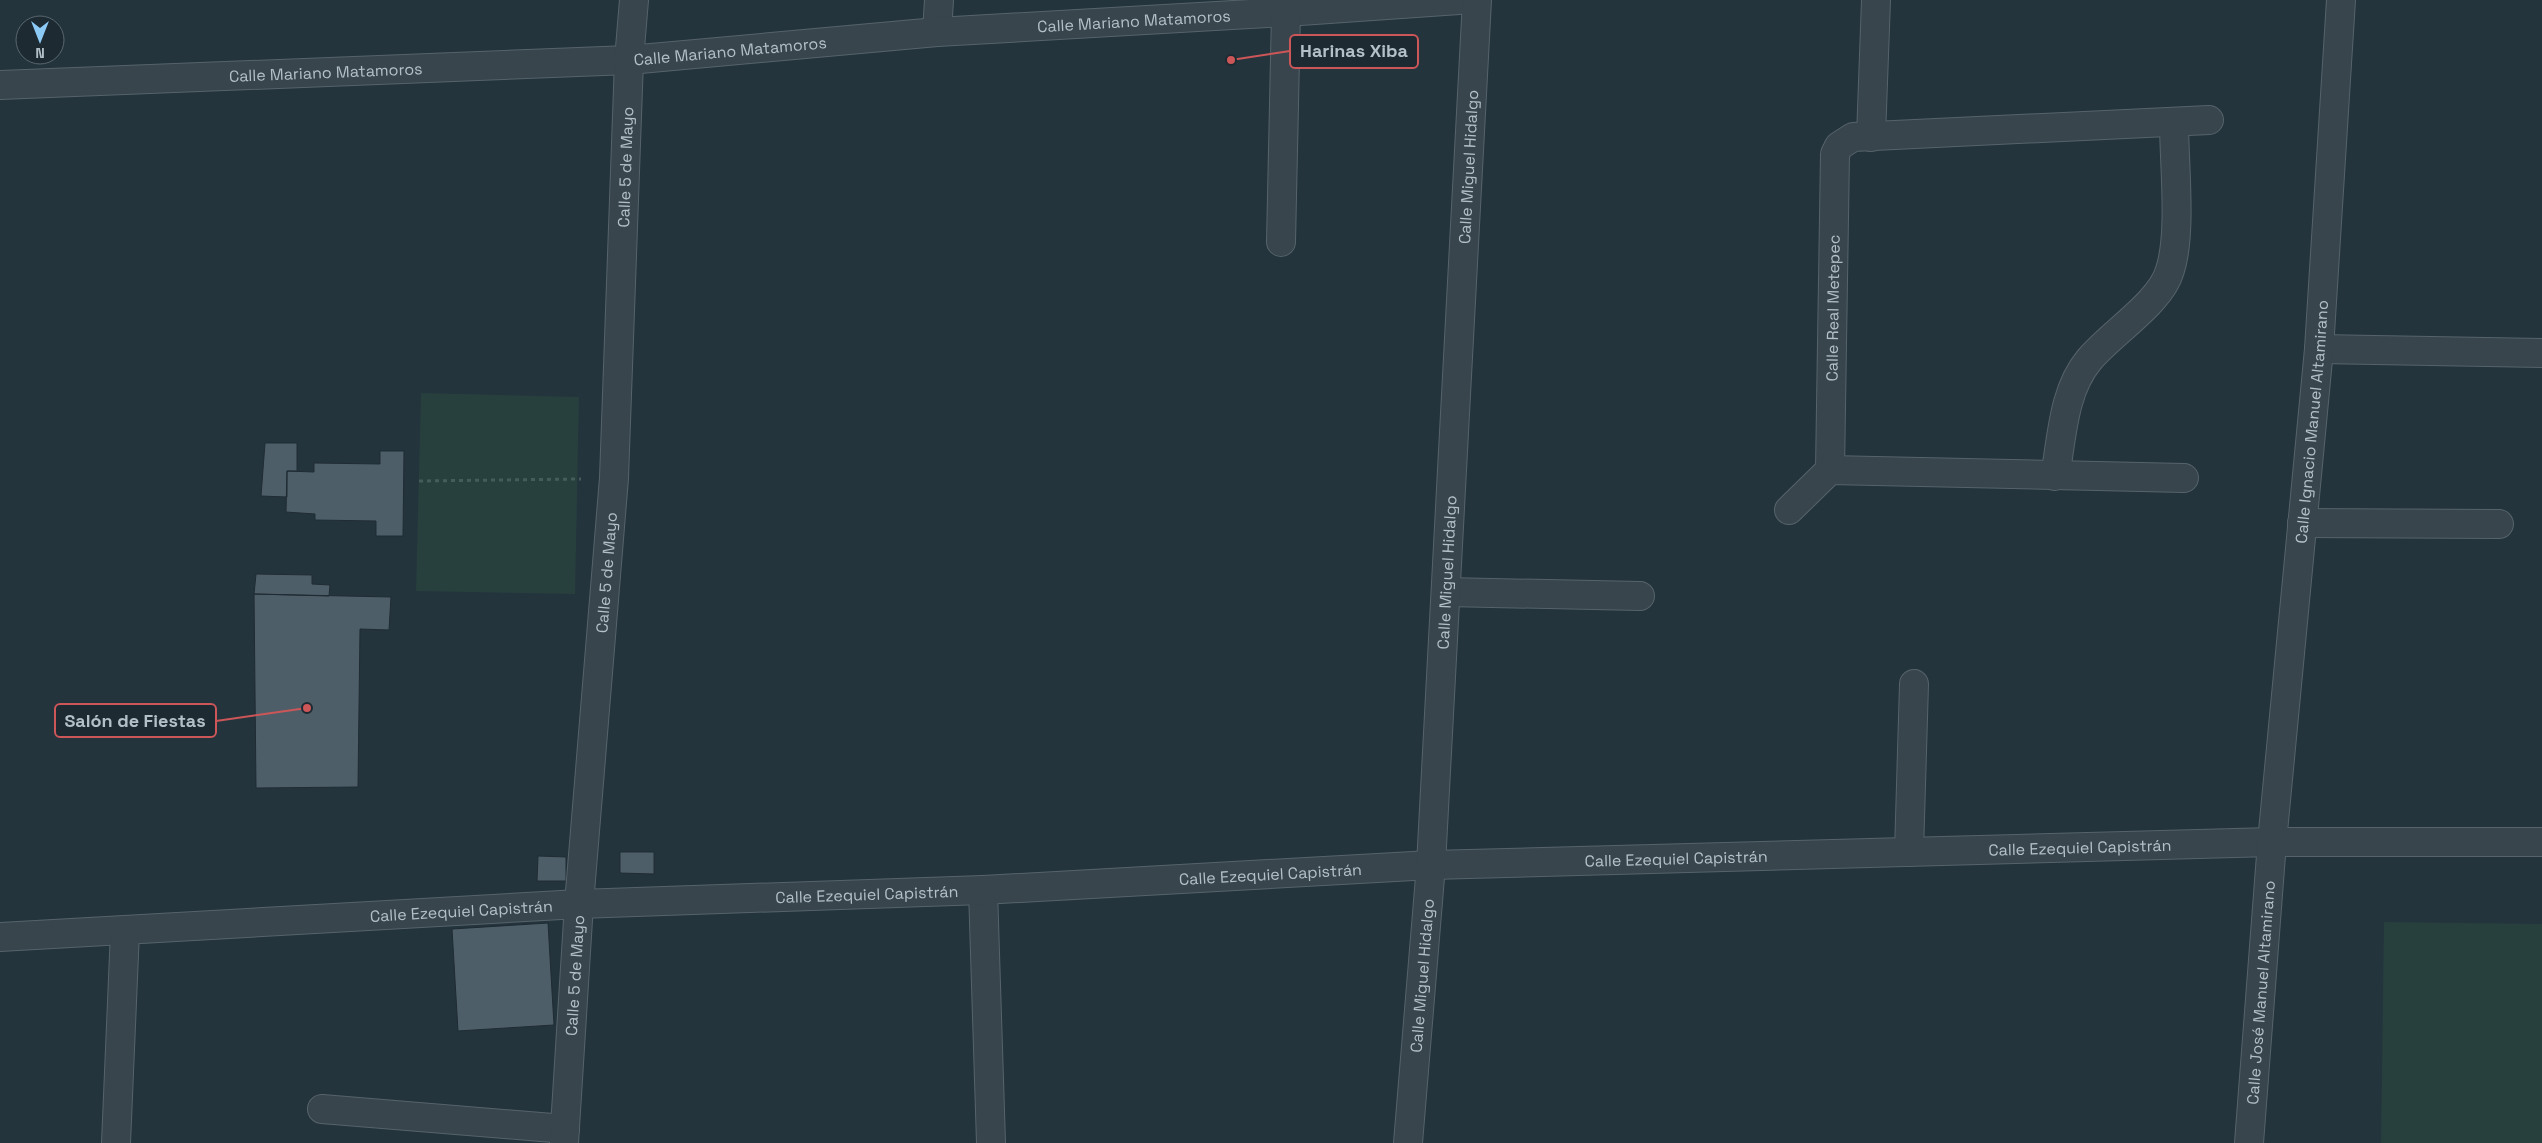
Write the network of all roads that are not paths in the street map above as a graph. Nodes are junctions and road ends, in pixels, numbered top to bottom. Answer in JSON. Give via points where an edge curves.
{"nodes":[{"id":1,"x":634,"y":0,"type":"edge"},
{"id":2,"x":939,"y":0,"type":"edge"},
{"id":3,"x":1459,"y":0,"type":"edge"},
{"id":4,"x":1477,"y":0,"type":"edge"},
{"id":5,"x":1876,"y":0,"type":"edge"},
{"id":6,"x":2341,"y":0,"type":"edge"},
{"id":7,"x":1400,"y":2,"type":"edge"},
{"id":8,"x":1286,"y":12,"type":"junction"},
{"id":9,"x":937,"y":32,"type":"junction"},
{"id":10,"x":629,"y":60,"type":"junction"},
{"id":11,"x":0,"y":85,"type":"edge"},
{"id":12,"x":2209,"y":120,"type":"dead end"},
{"id":13,"x":2174,"y":122,"type":"junction"},
{"id":14,"x":1871,"y":136,"type":"junction"},
{"id":15,"x":1281,"y":242,"type":"dead end"},
{"id":16,"x":2319,"y":349,"type":"junction"},
{"id":17,"x":2542,"y":352,"type":"edge"},
{"id":18,"x":1830,"y":470,"type":"junction"},
{"id":19,"x":2056,"y":476,"type":"junction"},
{"id":20,"x":2184,"y":478,"type":"dead end"},
{"id":21,"x":1789,"y":510,"type":"dead end"},
{"id":22,"x":2302,"y":523,"type":"junction"},
{"id":23,"x":2499,"y":524,"type":"dead end"},
{"id":24,"x":1446,"y":592,"type":"junction"},
{"id":25,"x":1640,"y":596,"type":"dead end"},
{"id":26,"x":1914,"y":684,"type":"dead end"},
{"id":27,"x":2272,"y":842,"type":"junction"},
{"id":28,"x":2542,"y":842,"type":"edge"},
{"id":29,"x":1909,"y":852,"type":"junction"},
{"id":30,"x":1431,"y":865,"type":"junction"},
{"id":31,"x":983,"y":890,"type":"junction"},
{"id":32,"x":579,"y":904,"type":"junction"},
{"id":33,"x":0,"y":923,"type":"edge"},
{"id":34,"x":125,"y":930,"type":"junction"},
{"id":35,"x":0,"y":937,"type":"edge"},
{"id":36,"x":322,"y":1109,"type":"dead end"},
{"id":37,"x":564,"y":1136,"type":"edge"},
{"id":38,"x":116,"y":1143,"type":"edge"},
{"id":39,"x":991,"y":1143,"type":"edge"},
{"id":40,"x":1408,"y":1143,"type":"edge"},
{"id":41,"x":2249,"y":1143,"type":"edge"}],
"edges":[{"from":1,"to":10,"type":"street","name":"Calle 5 de Mayo"},
{"from":2,"to":9,"type":"street"},
{"from":3,"to":7,"type":"street","name":"Calle Mariano Matamoros"},
{"from":4,"to":24,"type":"street","name":"Calle Miguel Hidalgo"},
{"from":5,"to":14,"type":"street"},
{"from":6,"to":16,"type":"street","name":"Calle Ignacio Manuel Altamirano"},
{"from":7,"to":8,"type":"street","name":"Calle Mariano Matamoros"},
{"from":8,"to":9,"type":"street","name":"Calle Mariano Matamoros"},
{"from":8,"to":15,"type":"street"},
{"from":9,"to":10,"type":"street","name":"Calle Mariano Matamoros"},
{"from":10,"to":11,"type":"street","name":"Calle Mariano Matamoros"},
{"from":10,"to":32,"type":"street","name":"Calle 5 de Mayo","via":[[614,478]]},
{"from":12,"to":13,"type":"street"},
{"from":13,"to":14,"type":"street"},
{"from":13,"to":19,"type":"street","via":[[2176,246],[2170,271],[2162,289],[2088,361],[2073,388]]},
{"from":14,"to":18,"type":"street","name":"Calle Real Metepec","via":[[1853,137],[1839,146],[1835,154]]},
{"from":16,"to":17,"type":"street"},
{"from":16,"to":22,"type":"street","name":"Calle Ignacio Manuel Altamirano"},
{"from":18,"to":19,"type":"street"},
{"from":18,"to":21,"type":"street"},
{"from":19,"to":20,"type":"street"},
{"from":22,"to":23,"type":"street"},
{"from":22,"to":27,"type":"street","name":"Calle Ignacio Manuel Altamirano"},
{"from":24,"to":25,"type":"street"},
{"from":24,"to":30,"type":"street","name":"Calle Miguel Hidalgo"},
{"from":26,"to":29,"type":"street"},
{"from":27,"to":28,"type":"street","name":"Calle Ezequiel Capistrán"},
{"from":27,"to":29,"type":"street","name":"Calle Ezequiel Capistrán"},
{"from":27,"to":41,"type":"street","name":"Calle José Manuel Altamirano"},
{"from":29,"to":30,"type":"street","name":"Calle Ezequiel Capistrán"},
{"from":30,"to":31,"type":"street","name":"Calle Ezequiel Capistrán"},
{"from":30,"to":40,"type":"street","name":"Calle Miguel Hidalgo"},
{"from":31,"to":32,"type":"street","name":"Calle Ezequiel Capistrán"},
{"from":31,"to":39,"type":"street"},
{"from":32,"to":34,"type":"street","name":"Calle Ezequiel Capistrán"},
{"from":32,"to":37,"type":"street","name":"Calle 5 de Mayo"},
{"from":33,"to":35,"type":"street"},
{"from":34,"to":35,"type":"street","name":"Calle Ezequiel Capistrán"},
{"from":34,"to":38,"type":"street"},
{"from":36,"to":37,"type":"street"}]}
